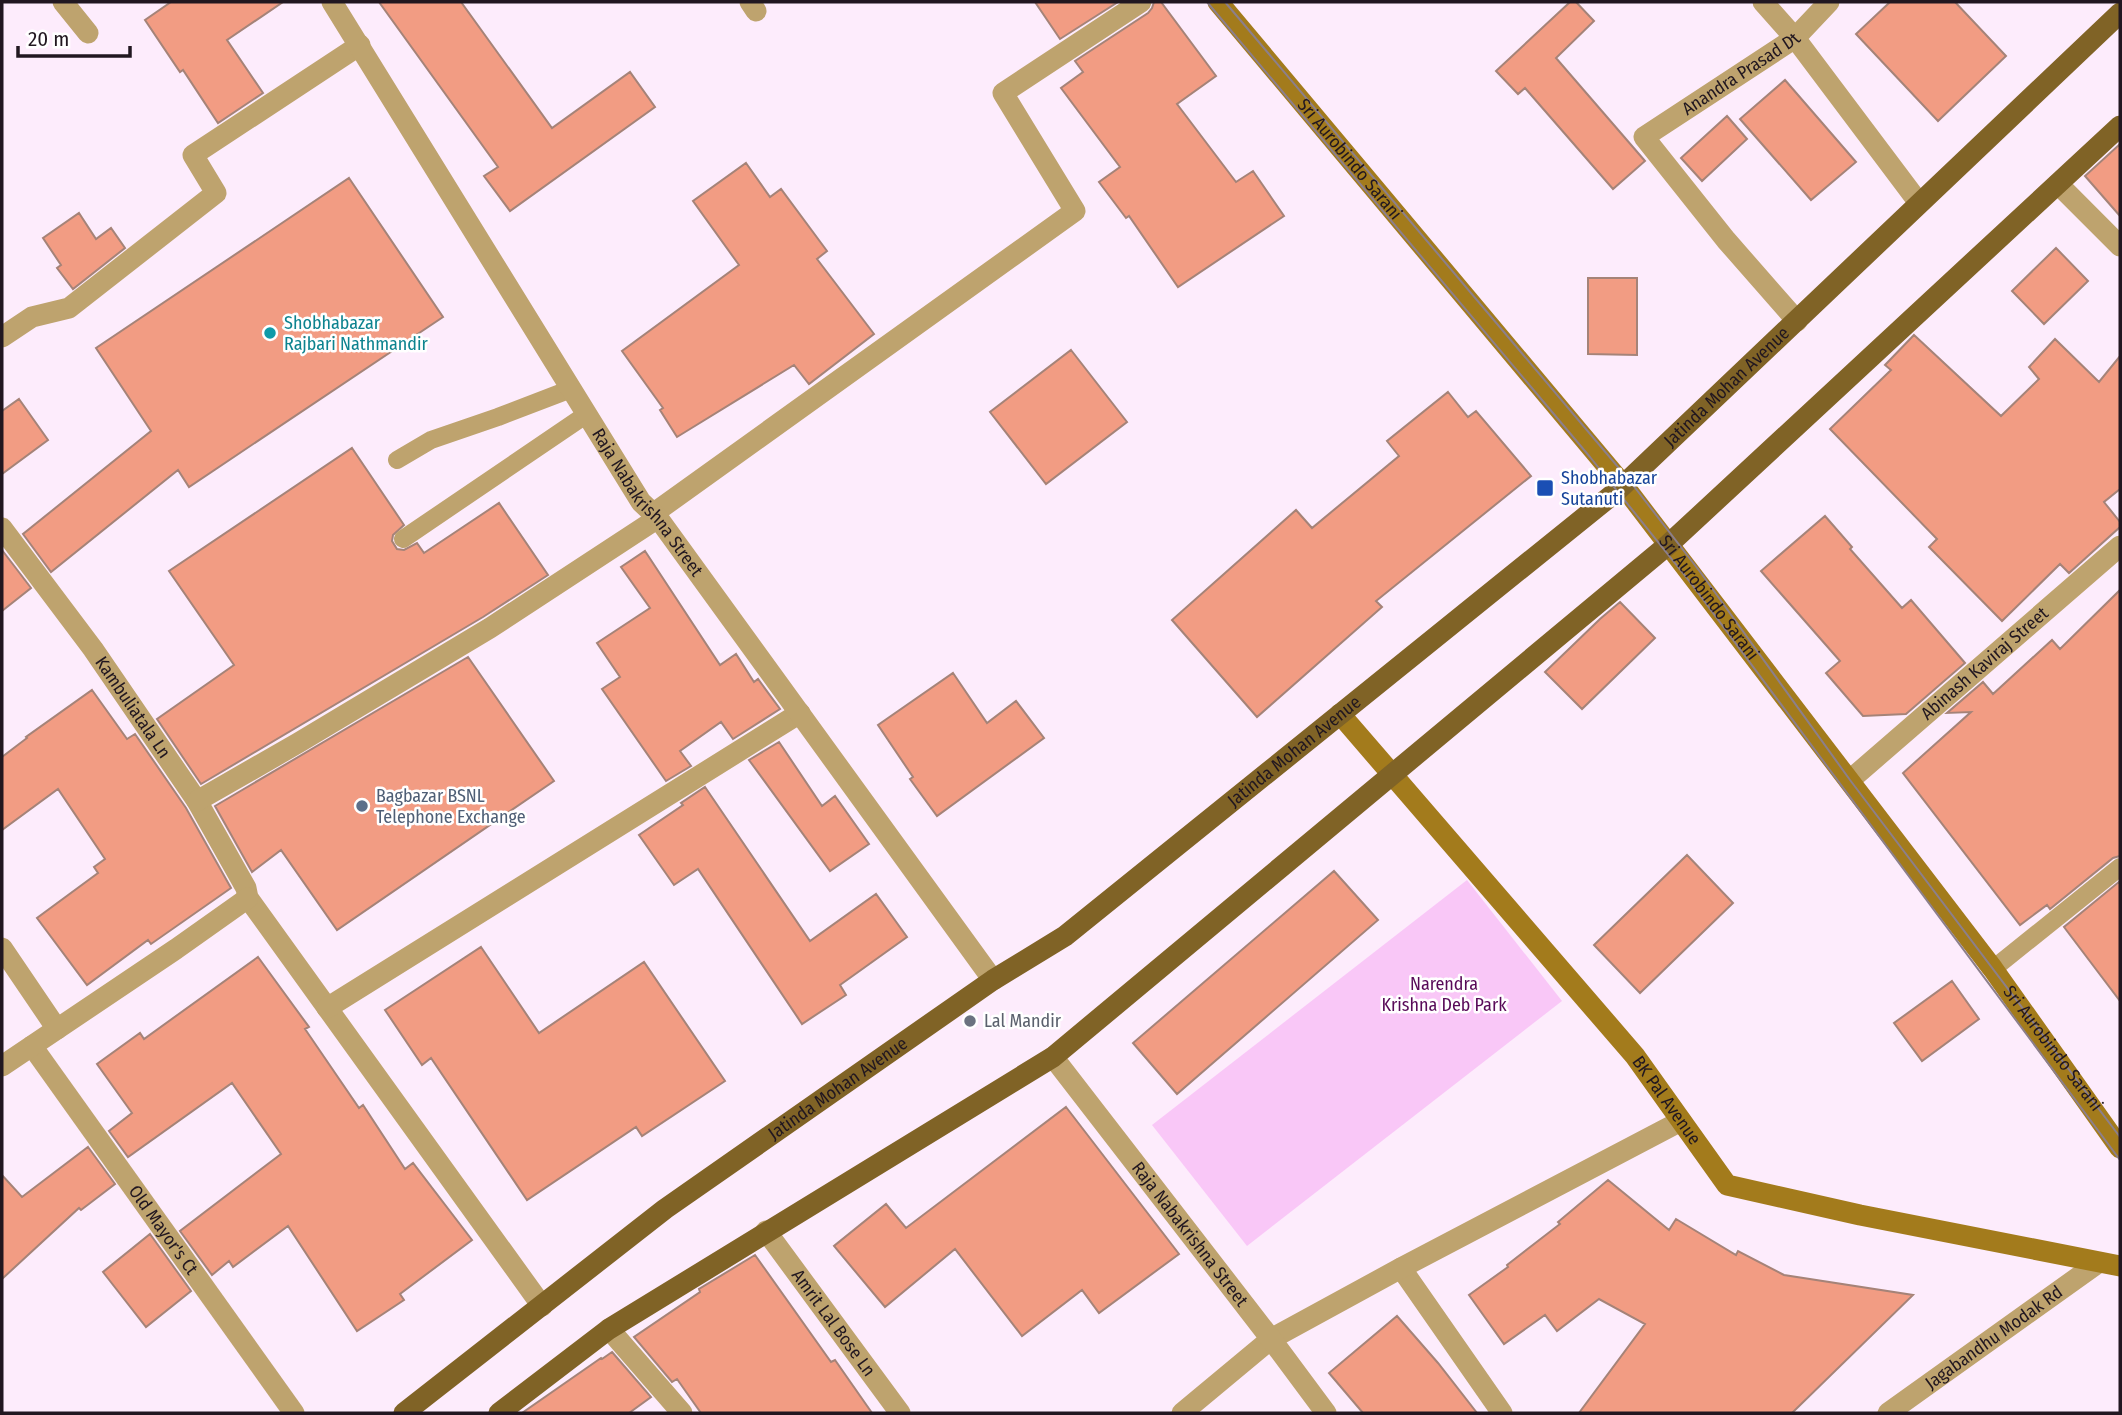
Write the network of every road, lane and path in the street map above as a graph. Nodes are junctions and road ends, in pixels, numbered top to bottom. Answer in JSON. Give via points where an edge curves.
{"nodes":[{"id":1,"x":63,"y":2,"type":"edge"},
{"id":2,"x":332,"y":2,"type":"edge"},
{"id":3,"x":1140,"y":2,"type":"edge"},
{"id":4,"x":1218,"y":2,"type":"edge"},
{"id":5,"x":1763,"y":2,"type":"edge"},
{"id":6,"x":1829,"y":2,"type":"edge"},
{"id":7,"x":2120,"y":13,"type":"edge"},
{"id":8,"x":88,"y":33,"type":"dead end"},
{"id":9,"x":1795,"y":38,"type":"junction"},
{"id":10,"x":360,"y":44,"type":"junction"},
{"id":11,"x":2120,"y":126,"type":"edge"},
{"id":12,"x":2058,"y":184,"type":"junction"},
{"id":13,"x":1919,"y":202,"type":"junction"},
{"id":14,"x":2120,"y":246,"type":"edge"},
{"id":15,"x":1797,"y":321,"type":"junction"},
{"id":16,"x":2,"y":337,"type":"edge"},
{"id":17,"x":571,"y":389,"type":"junction"},
{"id":18,"x":587,"y":414,"type":"junction"},
{"id":19,"x":397,"y":460,"type":"dead end"},
{"id":20,"x":1623,"y":485,"type":"junction"},
{"id":21,"x":656,"y":515,"type":"junction"},
{"id":22,"x":2,"y":528,"type":"edge"},
{"id":23,"x":403,"y":540,"type":"dead end"},
{"id":24,"x":1669,"y":544,"type":"junction"},
{"id":25,"x":2120,"y":546,"type":"edge"},
{"id":26,"x":800,"y":713,"type":"junction"},
{"id":27,"x":1340,"y":715,"type":"junction"},
{"id":28,"x":1391,"y":775,"type":"junction"},
{"id":29,"x":1850,"y":780,"type":"junction"},
{"id":30,"x":197,"y":801,"type":"junction"},
{"id":31,"x":2120,"y":867,"type":"edge"},
{"id":32,"x":248,"y":898,"type":"junction"},
{"id":33,"x":2,"y":948,"type":"edge"},
{"id":34,"x":1993,"y":969,"type":"junction"},
{"id":35,"x":993,"y":980,"type":"junction"},
{"id":36,"x":327,"y":1008,"type":"junction"},
{"id":37,"x":57,"y":1029,"type":"junction"},
{"id":38,"x":32,"y":1046,"type":"junction"},
{"id":39,"x":1053,"y":1058,"type":"junction"},
{"id":40,"x":2,"y":1066,"type":"edge"},
{"id":41,"x":1681,"y":1121,"type":"junction"},
{"id":42,"x":2120,"y":1148,"type":"edge"},
{"id":43,"x":766,"y":1231,"type":"junction"},
{"id":44,"x":2098,"y":1263,"type":"junction"},
{"id":45,"x":2120,"y":1266,"type":"edge"},
{"id":46,"x":1401,"y":1268,"type":"junction"},
{"id":47,"x":542,"y":1306,"type":"junction"},
{"id":48,"x":609,"y":1329,"type":"junction"},
{"id":49,"x":1271,"y":1339,"type":"junction"},
{"id":50,"x":293,"y":1413,"type":"edge"},
{"id":51,"x":404,"y":1413,"type":"edge"},
{"id":52,"x":499,"y":1413,"type":"edge"},
{"id":53,"x":682,"y":1413,"type":"edge"},
{"id":54,"x":900,"y":1413,"type":"edge"},
{"id":55,"x":1182,"y":1413,"type":"edge"},
{"id":56,"x":1326,"y":1413,"type":"edge"},
{"id":57,"x":1502,"y":1413,"type":"edge"},
{"id":58,"x":1888,"y":1413,"type":"edge"}],
"edges":[{"from":1,"to":8,"type":"street"},
{"from":2,"to":10,"type":"street","name":"Raja Nabakrishna Street"},
{"from":3,"to":21,"type":"street","via":[[1003,93],[1075,211]]},
{"from":4,"to":20,"type":"main road","name":"Sri Aurobindo Sarani"},
{"from":5,"to":9,"type":"street"},
{"from":6,"to":9,"type":"street","name":"Anandra Prasad Dt"},
{"from":7,"to":13,"type":"main road","name":"Jatinda Mohan Avenue"},
{"from":9,"to":13,"type":"street"},
{"from":9,"to":15,"type":"street","name":"Anandra Prasad Dt","via":[[1644,137]]},
{"from":10,"to":16,"type":"street","via":[[193,155],[216,192],[69,308],[32,317]]},
{"from":10,"to":17,"type":"street","name":"Raja Nabakrishna Street"},
{"from":11,"to":12,"type":"main road"},
{"from":12,"to":14,"type":"street"},
{"from":12,"to":24,"type":"main road"},
{"from":13,"to":15,"type":"main road","name":"Jatinda Mohan Avenue"},
{"from":15,"to":20,"type":"main road","name":"Jatinda Mohan Avenue"},
{"from":17,"to":18,"type":"street","name":"Raja Nabakrishna Street"},
{"from":17,"to":19,"type":"lane","via":[[431,440]]},
{"from":18,"to":21,"type":"street","name":"Raja Nabakrishna Street","via":[[641,502]]},
{"from":18,"to":23,"type":"lane"},
{"from":20,"to":24,"type":"main road","name":"Sri Aurobindo Sarani"},
{"from":20,"to":27,"type":"main road","name":"Jatinda Mohan Avenue"},
{"from":21,"to":26,"type":"street","name":"Raja Nabakrishna Street"},
{"from":21,"to":30,"type":"street","via":[[490,628]]},
{"from":22,"to":30,"type":"street","name":"Kambuliatala Ln","via":[[93,649]]},
{"from":24,"to":28,"type":"main road"},
{"from":24,"to":29,"type":"main road","name":"Sri Aurobindo Sarani"},
{"from":25,"to":29,"type":"street","name":"Abinash Kaviraj Street"},
{"from":26,"to":35,"type":"street","name":"Raja Nabakrishna Street"},
{"from":26,"to":36,"type":"street"},
{"from":27,"to":28,"type":"main road","name":"BK Pal Avenue"},
{"from":27,"to":35,"type":"main road","name":"Jatinda Mohan Avenue","via":[[1065,936]]},
{"from":28,"to":39,"type":"main road"},
{"from":28,"to":41,"type":"main road","name":"BK Pal Avenue","via":[[1635,1056]]},
{"from":29,"to":34,"type":"main road","name":"Sri Aurobindo Sarani"},
{"from":30,"to":32,"type":"street","name":"Kambuliatala Ln"},
{"from":31,"to":34,"type":"lane"},
{"from":32,"to":36,"type":"street","name":"Kambuliatala Ln"},
{"from":32,"to":37,"type":"street"},
{"from":33,"to":37,"type":"street"},
{"from":34,"to":42,"type":"main road","name":"Sri Aurobindo Sarani"},
{"from":35,"to":47,"type":"main road","name":"Jatinda Mohan Avenue","via":[[665,1209]]},
{"from":36,"to":47,"type":"street","name":"Kambuliatala Ln"},
{"from":37,"to":38,"type":"street"},
{"from":38,"to":40,"type":"street"},
{"from":38,"to":50,"type":"street","name":"Old Mayor's Ct"},
{"from":39,"to":43,"type":"main road"},
{"from":39,"to":49,"type":"street","name":"Raja Nabakrishna Street"},
{"from":41,"to":44,"type":"main road","name":"BK Pal Avenue","via":[[1727,1185]]},
{"from":41,"to":46,"type":"street"},
{"from":43,"to":48,"type":"main road"},
{"from":43,"to":54,"type":"street","name":"Amrit Lal Bose Ln"},
{"from":44,"to":45,"type":"main road","name":"BK Pal Avenue"},
{"from":44,"to":58,"type":"street","name":"Jagabandhu Modak Rd"},
{"from":46,"to":49,"type":"street"},
{"from":46,"to":57,"type":"street"},
{"from":47,"to":51,"type":"main road","name":"Jatinda Mohan Avenue"},
{"from":48,"to":52,"type":"main road"},
{"from":48,"to":53,"type":"street"},
{"from":49,"to":55,"type":"street"},
{"from":49,"to":56,"type":"street","name":"Raja Nabakrishna Street"}]}
